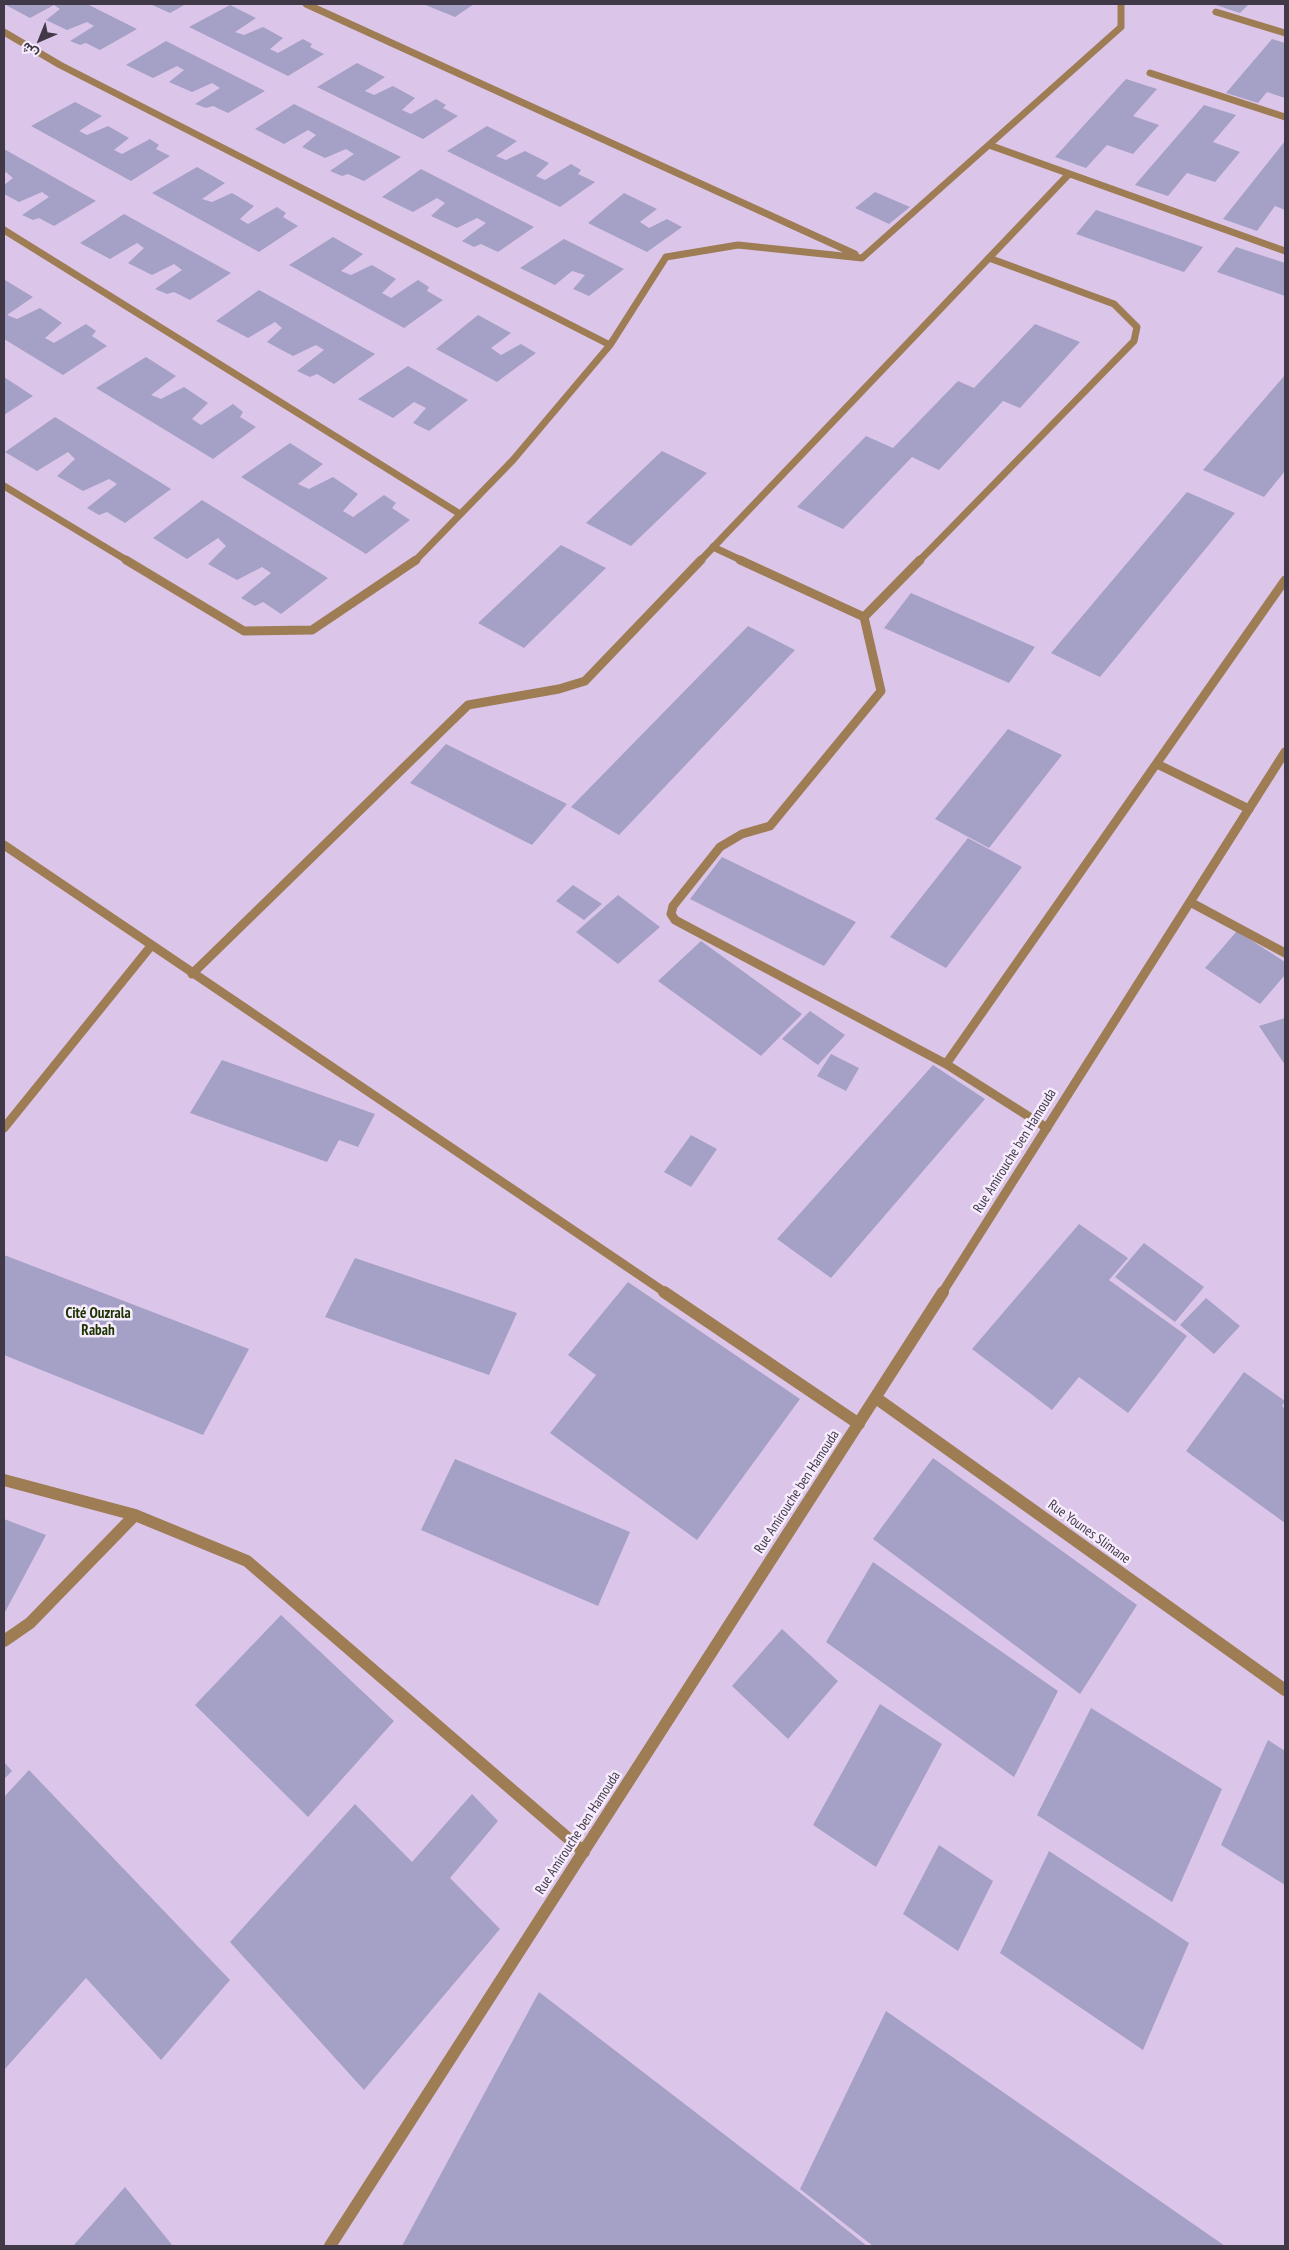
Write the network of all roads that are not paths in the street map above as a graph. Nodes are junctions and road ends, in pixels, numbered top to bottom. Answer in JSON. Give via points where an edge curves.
{"nodes":[{"id":1,"x":306,"y":4,"type":"edge"},
{"id":2,"x":1121,"y":4,"type":"edge"},
{"id":3,"x":1216,"y":12,"type":"dead end"},
{"id":4,"x":4,"y":32,"type":"edge"},
{"id":5,"x":1285,"y":33,"type":"edge"},
{"id":6,"x":1150,"y":73,"type":"dead end"},
{"id":7,"x":1285,"y":117,"type":"edge"},
{"id":8,"x":989,"y":145,"type":"junction"},
{"id":9,"x":1069,"y":174,"type":"junction"},
{"id":10,"x":4,"y":230,"type":"edge"},
{"id":11,"x":1285,"y":251,"type":"edge"},
{"id":12,"x":862,"y":258,"type":"junction"},
{"id":13,"x":989,"y":258,"type":"junction"},
{"id":14,"x":610,"y":345,"type":"junction"},
{"id":15,"x":4,"y":486,"type":"edge"},
{"id":16,"x":460,"y":514,"type":"junction"},
{"id":17,"x":713,"y":547,"type":"junction"},
{"id":18,"x":1285,"y":580,"type":"edge"},
{"id":19,"x":864,"y":617,"type":"junction"},
{"id":20,"x":1285,"y":752,"type":"edge"},
{"id":21,"x":1157,"y":764,"type":"junction"},
{"id":22,"x":1249,"y":809,"type":"junction"},
{"id":23,"x":4,"y":845,"type":"edge"},
{"id":24,"x":1190,"y":902,"type":"junction"},
{"id":25,"x":151,"y":946,"type":"junction"},
{"id":26,"x":1285,"y":953,"type":"edge"},
{"id":27,"x":192,"y":974,"type":"junction"},
{"id":28,"x":946,"y":1064,"type":"junction"},
{"id":29,"x":4,"y":1128,"type":"edge"},
{"id":30,"x":1048,"y":1128,"type":"junction"},
{"id":31,"x":876,"y":1398,"type":"junction"},
{"id":32,"x":859,"y":1424,"type":"junction"},
{"id":33,"x":4,"y":1480,"type":"edge"},
{"id":34,"x":135,"y":1515,"type":"junction"},
{"id":35,"x":4,"y":1641,"type":"edge"},
{"id":36,"x":1285,"y":1690,"type":"edge"},
{"id":37,"x":584,"y":1852,"type":"junction"},
{"id":38,"x":330,"y":2246,"type":"edge"}],
"edges":[{"from":1,"to":12,"type":"street"},
{"from":2,"to":8,"type":"street","via":[[1121,27]]},
{"from":3,"to":5,"type":"street"},
{"from":4,"to":14,"type":"street","via":[[60,65]]},
{"from":6,"to":7,"type":"street"},
{"from":8,"to":9,"type":"street"},
{"from":8,"to":12,"type":"street"},
{"from":9,"to":11,"type":"street"},
{"from":9,"to":13,"type":"street"},
{"from":10,"to":16,"type":"street"},
{"from":12,"to":14,"type":"street","via":[[738,245],[666,257]]},
{"from":13,"to":17,"type":"street"},
{"from":13,"to":19,"type":"street","via":[[1114,304],[1137,326],[1134,341]]},
{"from":14,"to":16,"type":"street","via":[[513,460]]},
{"from":15,"to":16,"type":"street","via":[[244,631],[312,630],[413,563]]},
{"from":17,"to":19,"type":"street"},
{"from":17,"to":27,"type":"street","via":[[585,681],[559,689],[468,705]]},
{"from":18,"to":21,"type":"street"},
{"from":19,"to":28,"type":"street","via":[[881,692],[770,826],[742,834],[720,847],[673,906],[671,914],[675,920]]},
{"from":20,"to":22,"type":"street","name":"Rue Amirouche ben Hamouda"},
{"from":21,"to":22,"type":"street"},
{"from":21,"to":28,"type":"street"},
{"from":22,"to":24,"type":"street","name":"Rue Amirouche ben Hamouda"},
{"from":23,"to":25,"type":"street"},
{"from":24,"to":26,"type":"street"},
{"from":24,"to":30,"type":"street","name":"Rue Amirouche ben Hamouda"},
{"from":25,"to":27,"type":"street"},
{"from":25,"to":29,"type":"street"},
{"from":27,"to":32,"type":"street"},
{"from":28,"to":30,"type":"street"},
{"from":30,"to":31,"type":"street","name":"Rue Amirouche ben Hamouda"},
{"from":31,"to":32,"type":"street","name":"Rue Amirouche ben Hamouda"},
{"from":31,"to":36,"type":"street","name":"Rue Younes Slimane"},
{"from":32,"to":37,"type":"street","name":"Rue Amirouche ben Hamouda"},
{"from":33,"to":34,"type":"street"},
{"from":34,"to":35,"type":"street","via":[[30,1623]]},
{"from":34,"to":37,"type":"street","via":[[247,1560]]},
{"from":37,"to":38,"type":"street","name":"Rue Amirouche ben Hamouda"}]}
